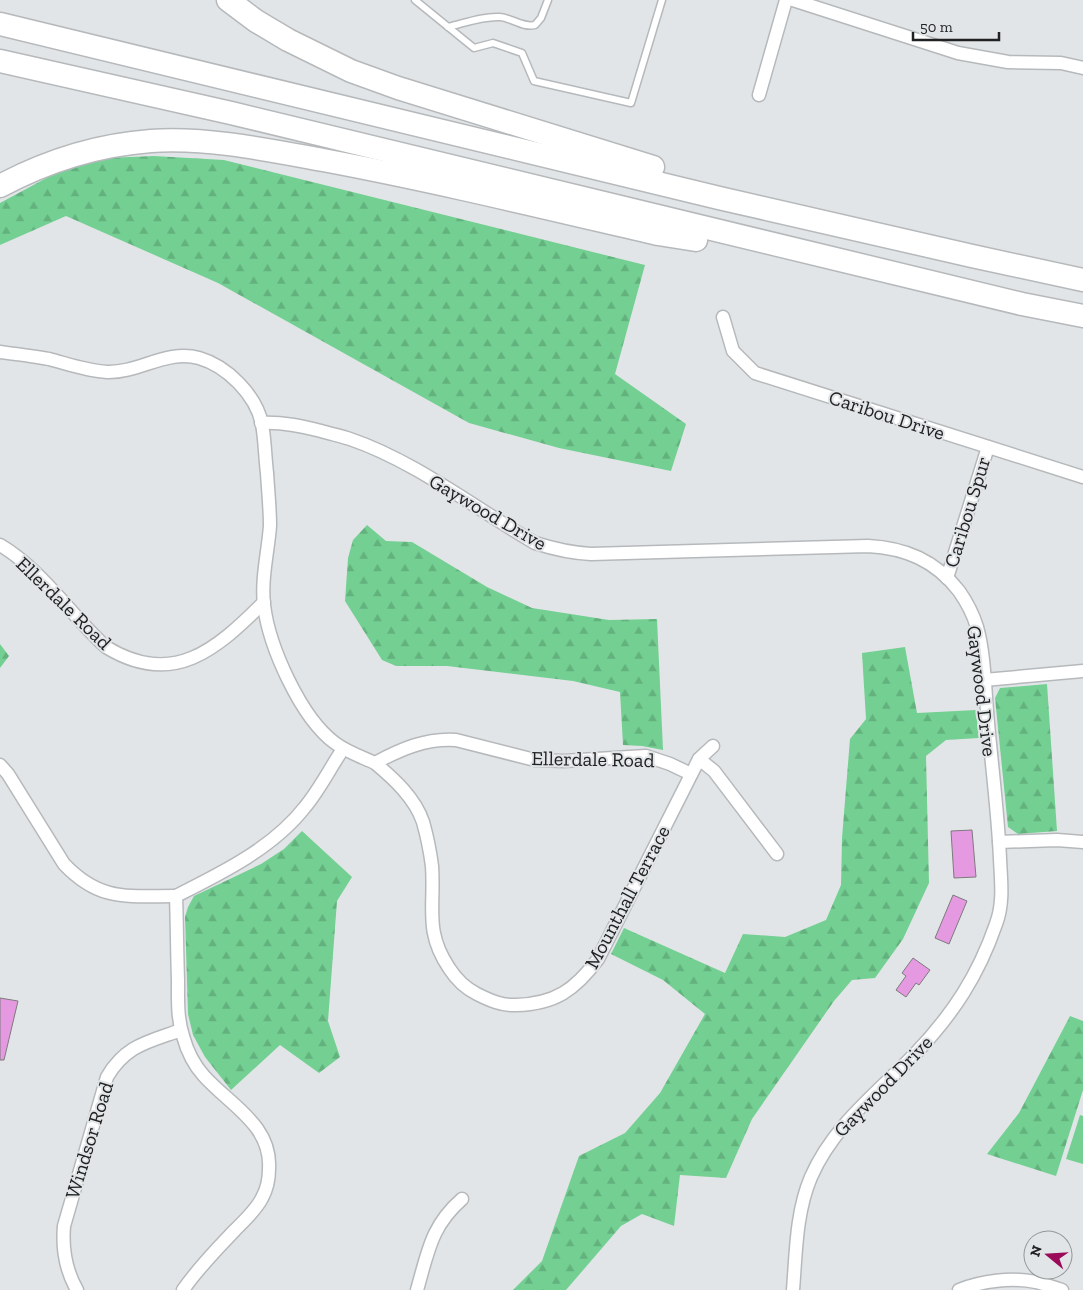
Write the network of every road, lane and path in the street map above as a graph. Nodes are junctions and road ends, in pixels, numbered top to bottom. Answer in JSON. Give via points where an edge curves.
{"nodes":[{"id":1,"x":228,"y":0,"type":"edge"},
{"id":2,"x":415,"y":0,"type":"edge"},
{"id":3,"x":548,"y":0,"type":"edge"},
{"id":4,"x":662,"y":0,"type":"edge"},
{"id":5,"x":786,"y":0,"type":"edge"},
{"id":6,"x":793,"y":0,"type":"edge"},
{"id":7,"x":0,"y":24,"type":"edge"},
{"id":8,"x":448,"y":27,"type":"junction"},
{"id":9,"x":0,"y":61,"type":"edge"},
{"id":10,"x":1083,"y":68,"type":"edge"},
{"id":11,"x":759,"y":95,"type":"dead end"},
{"id":12,"x":0,"y":186,"type":"edge"},
{"id":13,"x":720,"y":198,"type":"junction"},
{"id":14,"x":800,"y":252,"type":"junction"},
{"id":15,"x":1083,"y":280,"type":"edge"},
{"id":16,"x":1083,"y":316,"type":"edge"},
{"id":17,"x":723,"y":317,"type":"dead end"},
{"id":18,"x":0,"y":352,"type":"edge"},
{"id":19,"x":261,"y":423,"type":"junction"},
{"id":20,"x":988,"y":447,"type":"junction"},
{"id":21,"x":1083,"y":477,"type":"edge"},
{"id":22,"x":0,"y":545,"type":"edge"},
{"id":23,"x":947,"y":578,"type":"junction"},
{"id":24,"x":264,"y":602,"type":"junction"},
{"id":25,"x":1083,"y":671,"type":"edge"},
{"id":26,"x":984,"y":680,"type":"junction"},
{"id":27,"x":713,"y":746,"type":"dead end"},
{"id":28,"x":343,"y":749,"type":"junction"},
{"id":29,"x":699,"y":760,"type":"junction"},
{"id":30,"x":375,"y":763,"type":"junction"},
{"id":31,"x":0,"y":766,"type":"edge"},
{"id":32,"x":691,"y":774,"type":"junction"},
{"id":33,"x":1000,"y":842,"type":"junction"},
{"id":34,"x":1083,"y":842,"type":"edge"},
{"id":35,"x":777,"y":854,"type":"dead end"},
{"id":36,"x":176,"y":896,"type":"junction"},
{"id":37,"x":181,"y":1030,"type":"junction"},
{"id":38,"x":462,"y":1199,"type":"dead end"},
{"id":39,"x":77,"y":1290,"type":"edge"},
{"id":40,"x":183,"y":1290,"type":"edge"},
{"id":41,"x":417,"y":1290,"type":"edge"},
{"id":42,"x":793,"y":1290,"type":"edge"},
{"id":43,"x":959,"y":1290,"type":"edge"},
{"id":44,"x":1062,"y":1290,"type":"edge"}],
"edges":[{"from":1,"to":13,"type":"highway","via":[[288,40],[351,71],[676,174]]},
{"from":2,"to":8,"type":"lane"},
{"from":3,"to":8,"type":"lane","via":[[535,25],[492,17]]},
{"from":4,"to":8,"type":"lane","via":[[631,103],[534,81],[522,53],[493,43],[474,48]]},
{"from":5,"to":11,"type":"street"},
{"from":6,"to":10,"type":"street","via":[[983,59],[1061,63]]},
{"from":7,"to":13,"type":"highway"},
{"from":9,"to":14,"type":"highway"},
{"from":12,"to":14,"type":"highway","via":[[51,163],[117,144],[204,142],[375,170],[658,234],[744,248]]},
{"from":13,"to":15,"type":"highway"},
{"from":14,"to":16,"type":"highway"},
{"from":17,"to":20,"type":"street","name":"Caribou Drive","via":[[733,351],[755,373]]},
{"from":18,"to":19,"type":"street","via":[[108,372],[124,371],[178,356],[200,358],[236,381],[254,406]]},
{"from":19,"to":23,"type":"street","name":"Gaywood Drive","via":[[303,426],[350,439],[386,454],[535,543],[553,549],[591,554],[889,547],[910,553]]},
{"from":19,"to":24,"type":"street","via":[[270,525]]},
{"from":20,"to":21,"type":"street","name":"Caribou Drive"},
{"from":20,"to":23,"type":"street","name":"Caribou Spur"},
{"from":22,"to":24,"type":"street","name":"Ellerdale Road","via":[[33,570],[106,647],[140,662],[176,663],[205,653]]},
{"from":23,"to":26,"type":"street","name":"Gaywood Drive","via":[[969,608],[976,626]]},
{"from":24,"to":28,"type":"street","via":[[267,626],[292,686],[325,735]]},
{"from":25,"to":26,"type":"street"},
{"from":26,"to":33,"type":"street","name":"Gaywood Drive"},
{"from":27,"to":29,"type":"street","name":"Mounthall Terrace"},
{"from":28,"to":30,"type":"street"},
{"from":28,"to":36,"type":"street","via":[[313,796],[284,830],[254,852]]},
{"from":29,"to":32,"type":"street","name":"Mounthall Terrace"},
{"from":29,"to":35,"type":"street","via":[[714,771]]},
{"from":30,"to":32,"type":"street","name":"Ellerdale Road","via":[[398,750],[444,739],[535,760],[646,756]]},
{"from":30,"to":32,"type":"street","name":"Mounthall Terrace","via":[[410,798],[422,819],[432,867],[434,940],[442,959],[470,990],[489,1000],[509,1005],[551,1000],[586,976],[598,959]]},
{"from":31,"to":36,"type":"street","via":[[64,864],[90,887],[124,896]]},
{"from":33,"to":34,"type":"street"},
{"from":33,"to":42,"type":"street","name":"Gaywood Drive","via":[[1000,913],[973,979],[941,1025],[839,1129],[823,1152],[810,1178],[802,1205]]},
{"from":36,"to":37,"type":"street"},
{"from":37,"to":39,"type":"street","name":"Windsor Road","via":[[127,1052],[107,1077],[64,1226],[65,1261]]},
{"from":37,"to":40,"type":"street","via":[[191,1058],[203,1074],[259,1128],[270,1162],[269,1180],[263,1197]]},
{"from":38,"to":41,"type":"street","via":[[435,1232]]},
{"from":43,"to":44,"type":"street","via":[[1011,1280],[1035,1282]]}]}
